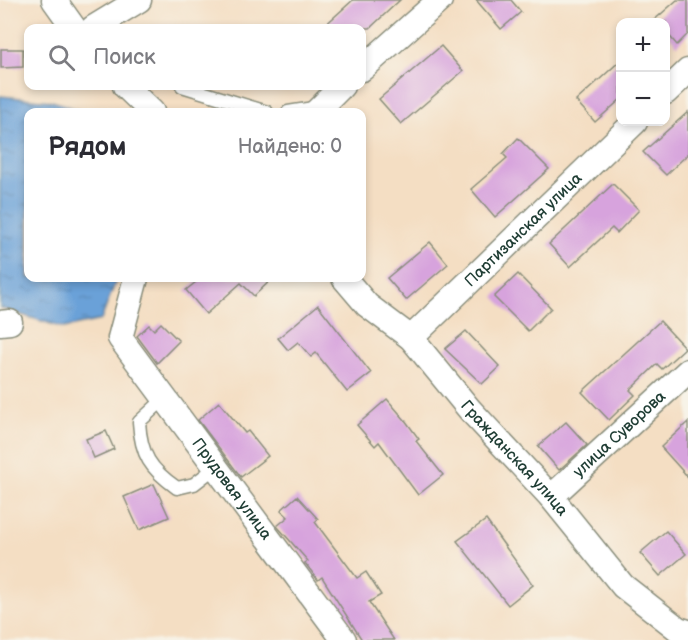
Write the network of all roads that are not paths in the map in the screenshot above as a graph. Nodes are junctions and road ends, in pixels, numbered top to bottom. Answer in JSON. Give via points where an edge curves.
{"nodes":[{"id":1,"x":54,"y":0,"type":"edge"},
{"id":2,"x":139,"y":0,"type":"edge"},
{"id":3,"x":440,"y":0,"type":"edge"},
{"id":4,"x":71,"y":24,"type":"edge"},
{"id":5,"x":100,"y":24,"type":"edge"},
{"id":6,"x":366,"y":65,"type":"edge"},
{"id":7,"x":688,"y":71,"type":"edge"},
{"id":8,"x":670,"y":88,"type":"edge"},
{"id":9,"x":129,"y":90,"type":"edge"},
{"id":10,"x":195,"y":90,"type":"edge"},
{"id":11,"x":338,"y":90,"type":"edge"},
{"id":12,"x":145,"y":108,"type":"edge"},
{"id":13,"x":254,"y":108,"type":"edge"},
{"id":14,"x":320,"y":108,"type":"edge"},
{"id":15,"x":631,"y":126,"type":"edge"},
{"id":16,"x":135,"y":282,"type":"edge"},
{"id":17,"x":347,"y":282,"type":"edge"},
{"id":18,"x":411,"y":338,"type":"junction"},
{"id":19,"x":688,"y":371,"type":"edge"},
{"id":20,"x":165,"y":399,"type":"junction"},
{"id":21,"x":216,"y":467,"type":"junction"},
{"id":22,"x":551,"y":497,"type":"junction"},
{"id":23,"x":688,"y":632,"type":"edge"},
{"id":24,"x":344,"y":640,"type":"edge"}],
"edges":[{"from":1,"to":4,"type":"street"},
{"from":2,"to":5,"type":"street"},
{"from":3,"to":6,"type":"street"},
{"from":7,"to":8,"type":"street"},
{"from":9,"to":12,"type":"street"},
{"from":10,"to":13,"type":"lane"},
{"from":11,"to":14,"type":"street"},
{"from":15,"to":18,"type":"street","name":"Партизанская улица"},
{"from":16,"to":20,"type":"street","name":"Прудовая улица","via":[[120,338]]},
{"from":17,"to":18,"type":"street","name":"Гражданская улица","via":[[367,305]]},
{"from":18,"to":22,"type":"street","name":"Гражданская улица","via":[[470,410]]},
{"from":19,"to":22,"type":"street","name":"улица Суворова"},
{"from":20,"to":21,"type":"street","name":"Прудовая улица"},
{"from":20,"to":21,"type":"lane","via":[[139,422],[141,446],[159,476],[177,488],[194,484]]},
{"from":21,"to":24,"type":"street","name":"Прудовая улица"},
{"from":22,"to":23,"type":"street","name":"Гражданская улица","via":[[623,586],[678,629]]}]}
